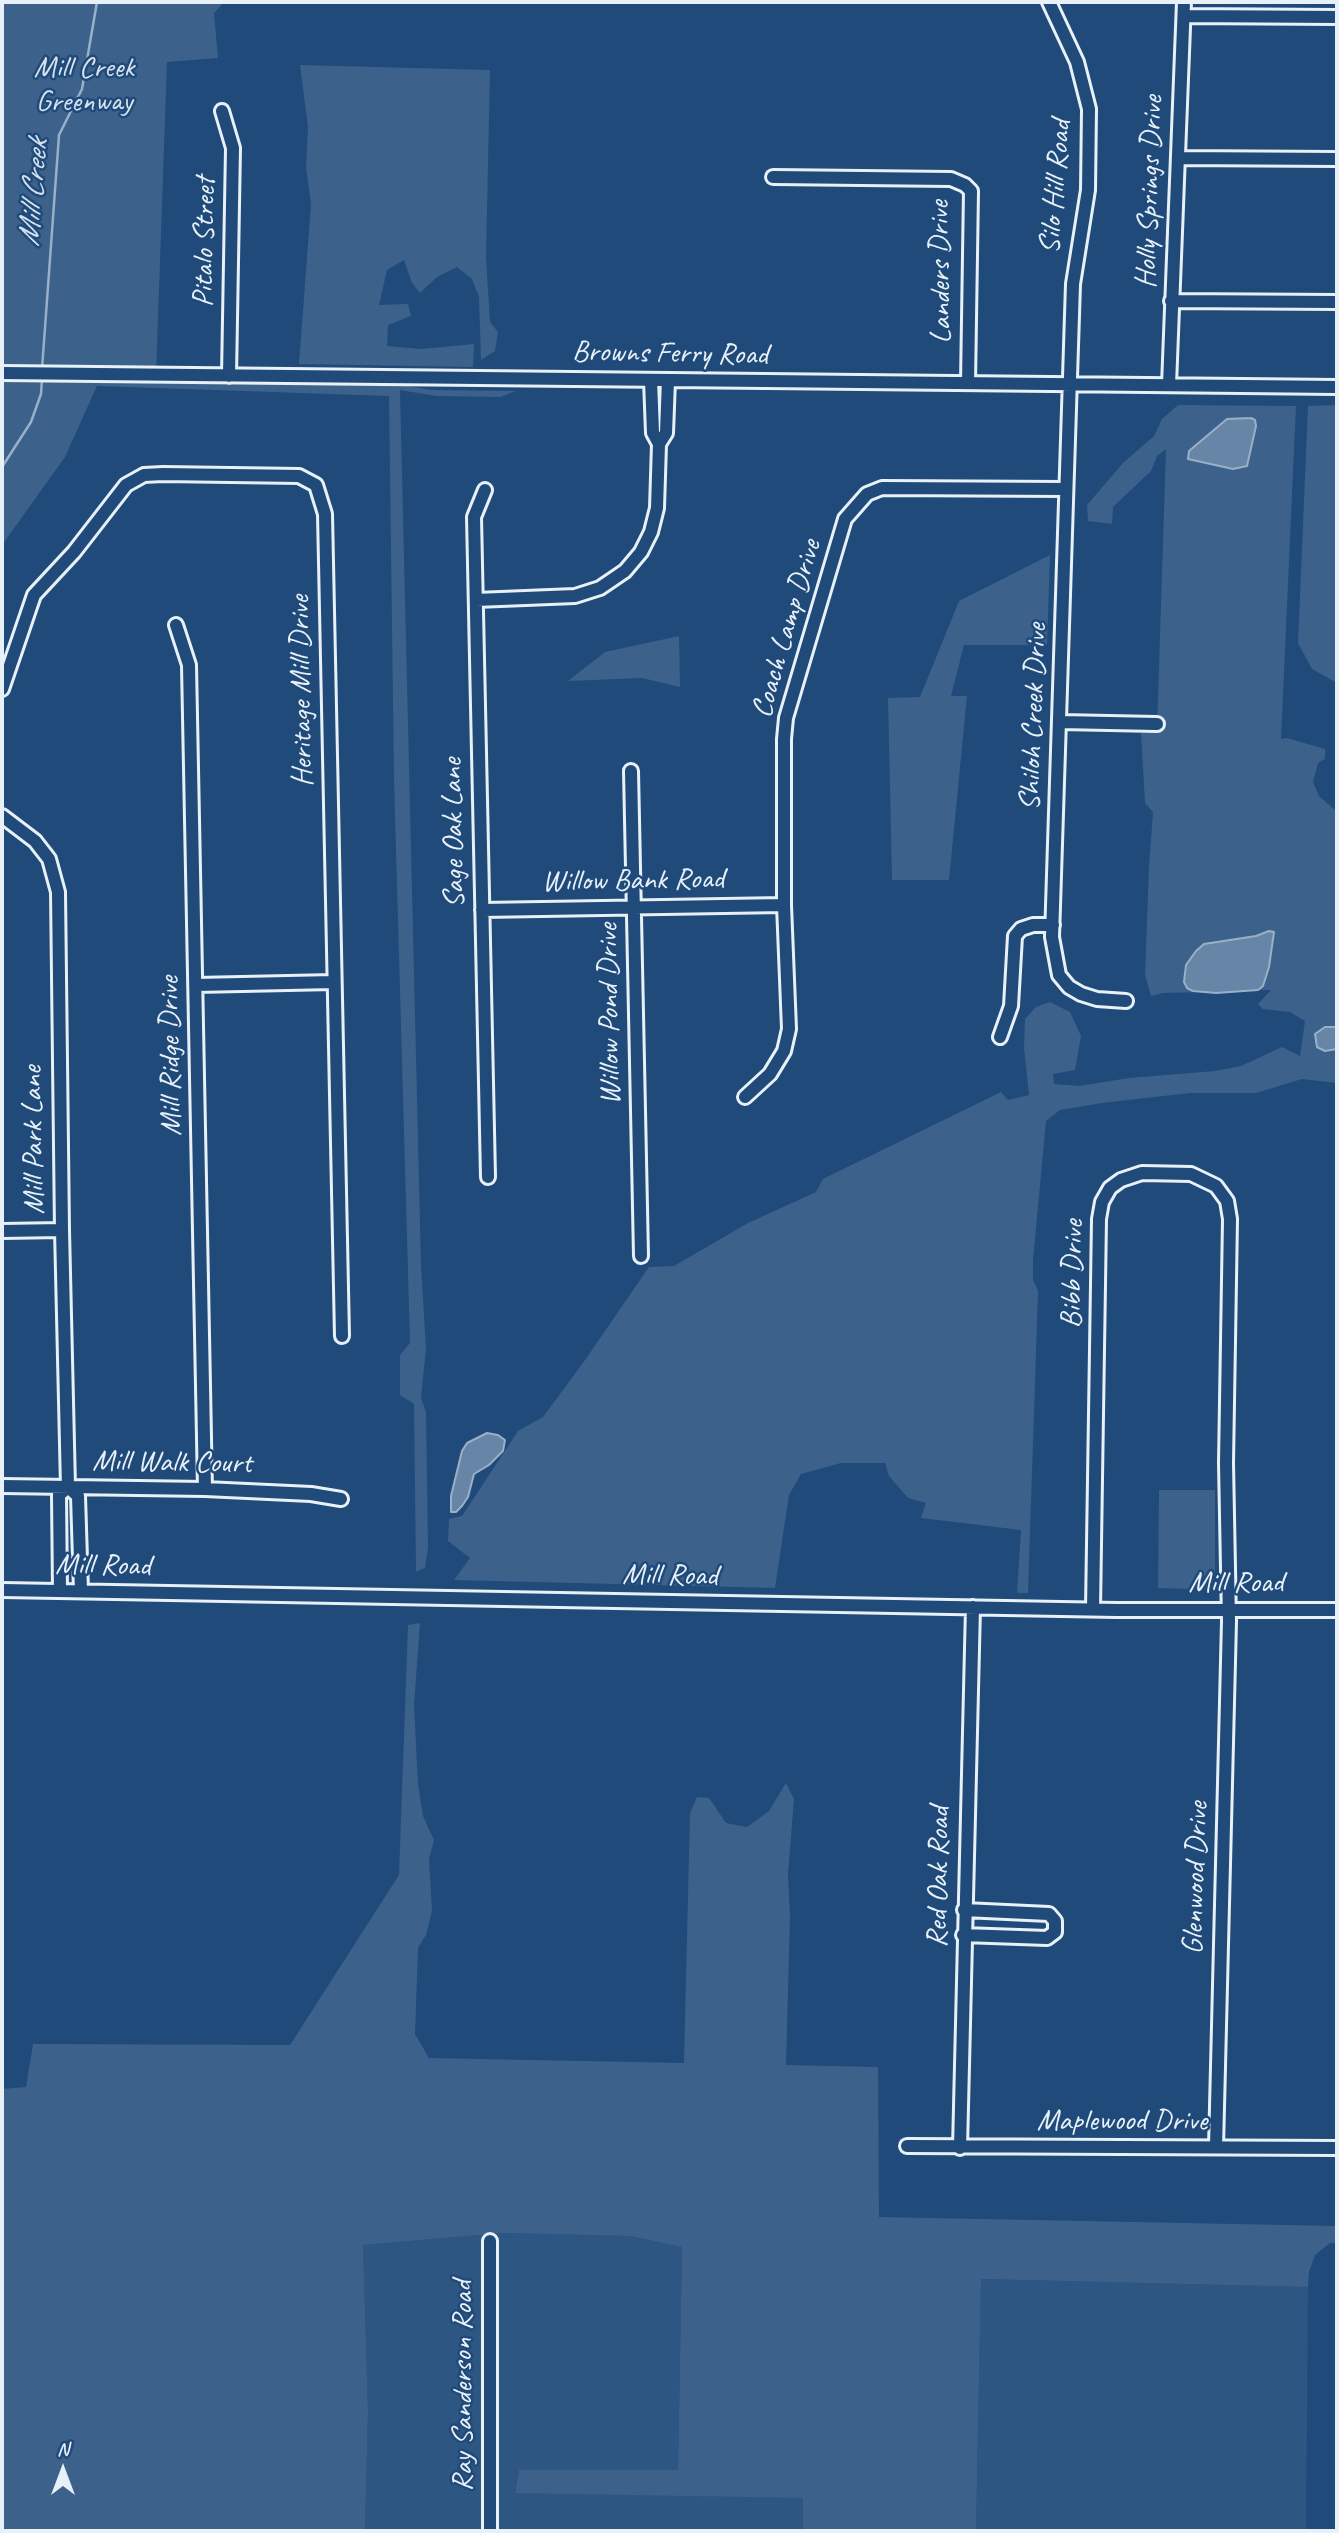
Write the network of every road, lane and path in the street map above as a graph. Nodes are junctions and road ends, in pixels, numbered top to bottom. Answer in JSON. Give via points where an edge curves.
{"nodes":[{"id":1,"x":1049,"y":2,"type":"edge"},
{"id":2,"x":1184,"y":2,"type":"edge"},
{"id":3,"x":1184,"y":16,"type":"junction"},
{"id":4,"x":1337,"y":17,"type":"edge"},
{"id":5,"x":222,"y":111,"type":"dead end"},
{"id":6,"x":1178,"y":158,"type":"junction"},
{"id":7,"x":1337,"y":159,"type":"edge"},
{"id":8,"x":773,"y":177,"type":"dead end"},
{"id":9,"x":1171,"y":301,"type":"junction"},
{"id":10,"x":1337,"y":302,"type":"edge"},
{"id":11,"x":2,"y":373,"type":"edge"},
{"id":12,"x":229,"y":376,"type":"junction"},
{"id":13,"x":651,"y":380,"type":"junction"},
{"id":14,"x":668,"y":380,"type":"junction"},
{"id":15,"x":968,"y":383,"type":"junction"},
{"id":16,"x":1071,"y":384,"type":"junction"},
{"id":17,"x":1170,"y":385,"type":"junction"},
{"id":18,"x":1337,"y":387,"type":"edge"},
{"id":19,"x":659,"y":444,"type":"junction"},
{"id":20,"x":1065,"y":489,"type":"junction"},
{"id":21,"x":485,"y":490,"type":"dead end"},
{"id":22,"x":476,"y":600,"type":"junction"},
{"id":23,"x":176,"y":625,"type":"dead end"},
{"id":24,"x":2,"y":689,"type":"edge"},
{"id":25,"x":1061,"y":722,"type":"junction"},
{"id":26,"x":1157,"y":724,"type":"dead end"},
{"id":27,"x":631,"y":771,"type":"dead end"},
{"id":28,"x":2,"y":816,"type":"edge"},
{"id":29,"x":784,"y":905,"type":"junction"},
{"id":30,"x":634,"y":909,"type":"junction"},
{"id":31,"x":482,"y":910,"type":"junction"},
{"id":32,"x":1053,"y":925,"type":"junction"},
{"id":33,"x":334,"y":982,"type":"junction"},
{"id":34,"x":196,"y":985,"type":"junction"},
{"id":35,"x":1126,"y":1001,"type":"dead end"},
{"id":36,"x":1000,"y":1037,"type":"dead end"},
{"id":37,"x":745,"y":1097,"type":"dead end"},
{"id":38,"x":488,"y":1177,"type":"dead end"},
{"id":39,"x":62,"y":1230,"type":"junction"},
{"id":40,"x":2,"y":1231,"type":"edge"},
{"id":41,"x":641,"y":1256,"type":"dead end"},
{"id":42,"x":342,"y":1336,"type":"dead end"},
{"id":43,"x":2,"y":1486,"type":"edge"},
{"id":44,"x":68,"y":1487,"type":"junction"},
{"id":45,"x":205,"y":1489,"type":"junction"},
{"id":46,"x":341,"y":1499,"type":"dead end"},
{"id":47,"x":2,"y":1590,"type":"edge"},
{"id":48,"x":60,"y":1591,"type":"junction"},
{"id":49,"x":81,"y":1591,"type":"junction"},
{"id":50,"x":972,"y":1607,"type":"junction"},
{"id":51,"x":1093,"y":1609,"type":"junction"},
{"id":52,"x":1229,"y":1610,"type":"junction"},
{"id":53,"x":1337,"y":1610,"type":"edge"},
{"id":54,"x":964,"y":1910,"type":"junction"},
{"id":55,"x":963,"y":1935,"type":"junction"},
{"id":56,"x":907,"y":2146,"type":"dead end"},
{"id":57,"x":1216,"y":2147,"type":"junction"},
{"id":58,"x":960,"y":2148,"type":"junction"},
{"id":59,"x":1337,"y":2148,"type":"edge"},
{"id":60,"x":490,"y":2241,"type":"dead end"},
{"id":61,"x":489,"y":2531,"type":"edge"}],
"edges":[{"from":1,"to":16,"type":"street","name":"Silo Hill Road","via":[[1077,62],[1089,109],[1088,190],[1073,284]]},
{"from":2,"to":3,"type":"street","name":"Holly Springs Drive"},
{"from":3,"to":4,"type":"street"},
{"from":3,"to":6,"type":"street","name":"Holly Springs Drive"},
{"from":5,"to":12,"type":"street","name":"Pitalo Street","via":[[233,148]]},
{"from":6,"to":7,"type":"street"},
{"from":6,"to":9,"type":"street","name":"Holly Springs Drive"},
{"from":8,"to":15,"type":"street","name":"Landers Drive","via":[[951,179],[971,191]]},
{"from":9,"to":10,"type":"street"},
{"from":9,"to":17,"type":"street","name":"Holly Springs Drive"},
{"from":11,"to":12,"type":"street","name":"Browns Ferry Road"},
{"from":12,"to":13,"type":"street","name":"Browns Ferry Road"},
{"from":13,"to":14,"type":"street","name":"Browns Ferry Road"},
{"from":13,"to":19,"type":"street","via":[[653,433]]},
{"from":14,"to":15,"type":"street","name":"Browns Ferry Road"},
{"from":14,"to":19,"type":"street","via":[[666,433]]},
{"from":15,"to":16,"type":"street","name":"Browns Ferry Road"},
{"from":16,"to":17,"type":"street","name":"Browns Ferry Road"},
{"from":16,"to":20,"type":"street","name":"Shiloh Creek Drive"},
{"from":17,"to":18,"type":"street","name":"Browns Ferry Road"},
{"from":19,"to":22,"type":"street","via":[[657,508],[651,532],[625,571],[600,588],[575,596]]},
{"from":20,"to":25,"type":"street","name":"Shiloh Creek Drive"},
{"from":20,"to":29,"type":"street","name":"Coach Lamp Drive","via":[[881,488],[867,494],[845,519],[786,718]]},
{"from":21,"to":22,"type":"street","name":"Sage Oak Lane","via":[[474,517]]},
{"from":22,"to":31,"type":"street","name":"Sage Oak Lane"},
{"from":23,"to":34,"type":"street","name":"Mill Ridge Drive","via":[[189,665]]},
{"from":24,"to":33,"type":"street","name":"Heritage Mill Drive","via":[[34,595],[126,485],[144,475],[163,474],[299,476],[316,485],[325,514]]},
{"from":25,"to":26,"type":"street"},
{"from":25,"to":32,"type":"street","name":"Shiloh Creek Drive"},
{"from":27,"to":30,"type":"street","name":"Willow Pond Drive"},
{"from":28,"to":39,"type":"street","name":"Mill Park Lane","via":[[36,841],[49,859],[58,892]]},
{"from":29,"to":30,"type":"street","name":"Willow Bank Road"},
{"from":29,"to":37,"type":"street","name":"Coach Lamp Drive","via":[[789,1029],[784,1051]]},
{"from":30,"to":31,"type":"street","name":"Willow Bank Road"},
{"from":30,"to":41,"type":"street","name":"Willow Pond Drive"},
{"from":31,"to":38,"type":"street","name":"Sage Oak Lane"},
{"from":32,"to":35,"type":"street","name":"Shiloh Creek Drive","via":[[1055,960],[1069,987],[1097,999]]},
{"from":32,"to":36,"type":"street","via":[[1033,925],[1015,936],[1011,1006]]},
{"from":33,"to":34,"type":"street"},
{"from":33,"to":42,"type":"street","name":"Heritage Mill Drive"},
{"from":34,"to":45,"type":"street","name":"Mill Ridge Drive"},
{"from":39,"to":40,"type":"street"},
{"from":39,"to":44,"type":"street","name":"Mill Park Lane"},
{"from":43,"to":44,"type":"street","name":"Mill Walk Court"},
{"from":44,"to":45,"type":"street","name":"Mill Walk Court"},
{"from":44,"to":48,"type":"street","name":"Mill Park Lane","via":[[60,1495]]},
{"from":44,"to":49,"type":"street","name":"Mill Park Lane","via":[[79,1496]]},
{"from":45,"to":46,"type":"street","name":"Mill Walk Court"},
{"from":47,"to":48,"type":"street","name":"Mill Road"},
{"from":48,"to":49,"type":"street","name":"Mill Road"},
{"from":49,"to":50,"type":"street","name":"Mill Road"},
{"from":50,"to":51,"type":"street","name":"Mill Road"},
{"from":50,"to":54,"type":"street","name":"Red Oak Road"},
{"from":51,"to":52,"type":"street","name":"Mill Road"},
{"from":51,"to":52,"type":"street","name":"Bibb Drive","via":[[1101,1202],[1122,1180],[1154,1173],[1204,1178],[1227,1201]]},
{"from":52,"to":53,"type":"street","name":"Mill Road"},
{"from":52,"to":57,"type":"street","name":"Glenwood Drive"},
{"from":54,"to":55,"type":"street","name":"Red Oak Road"},
{"from":54,"to":55,"type":"street","via":[[1049,1914],[1055,1932],[1047,1938]]},
{"from":55,"to":58,"type":"street","name":"Red Oak Road"},
{"from":56,"to":58,"type":"street","name":"Maplewood Drive"},
{"from":57,"to":58,"type":"street","name":"Maplewood Drive"},
{"from":57,"to":59,"type":"street","name":"Maplewood Drive"},
{"from":60,"to":61,"type":"street","name":"Ray Sanderson Road"}]}
